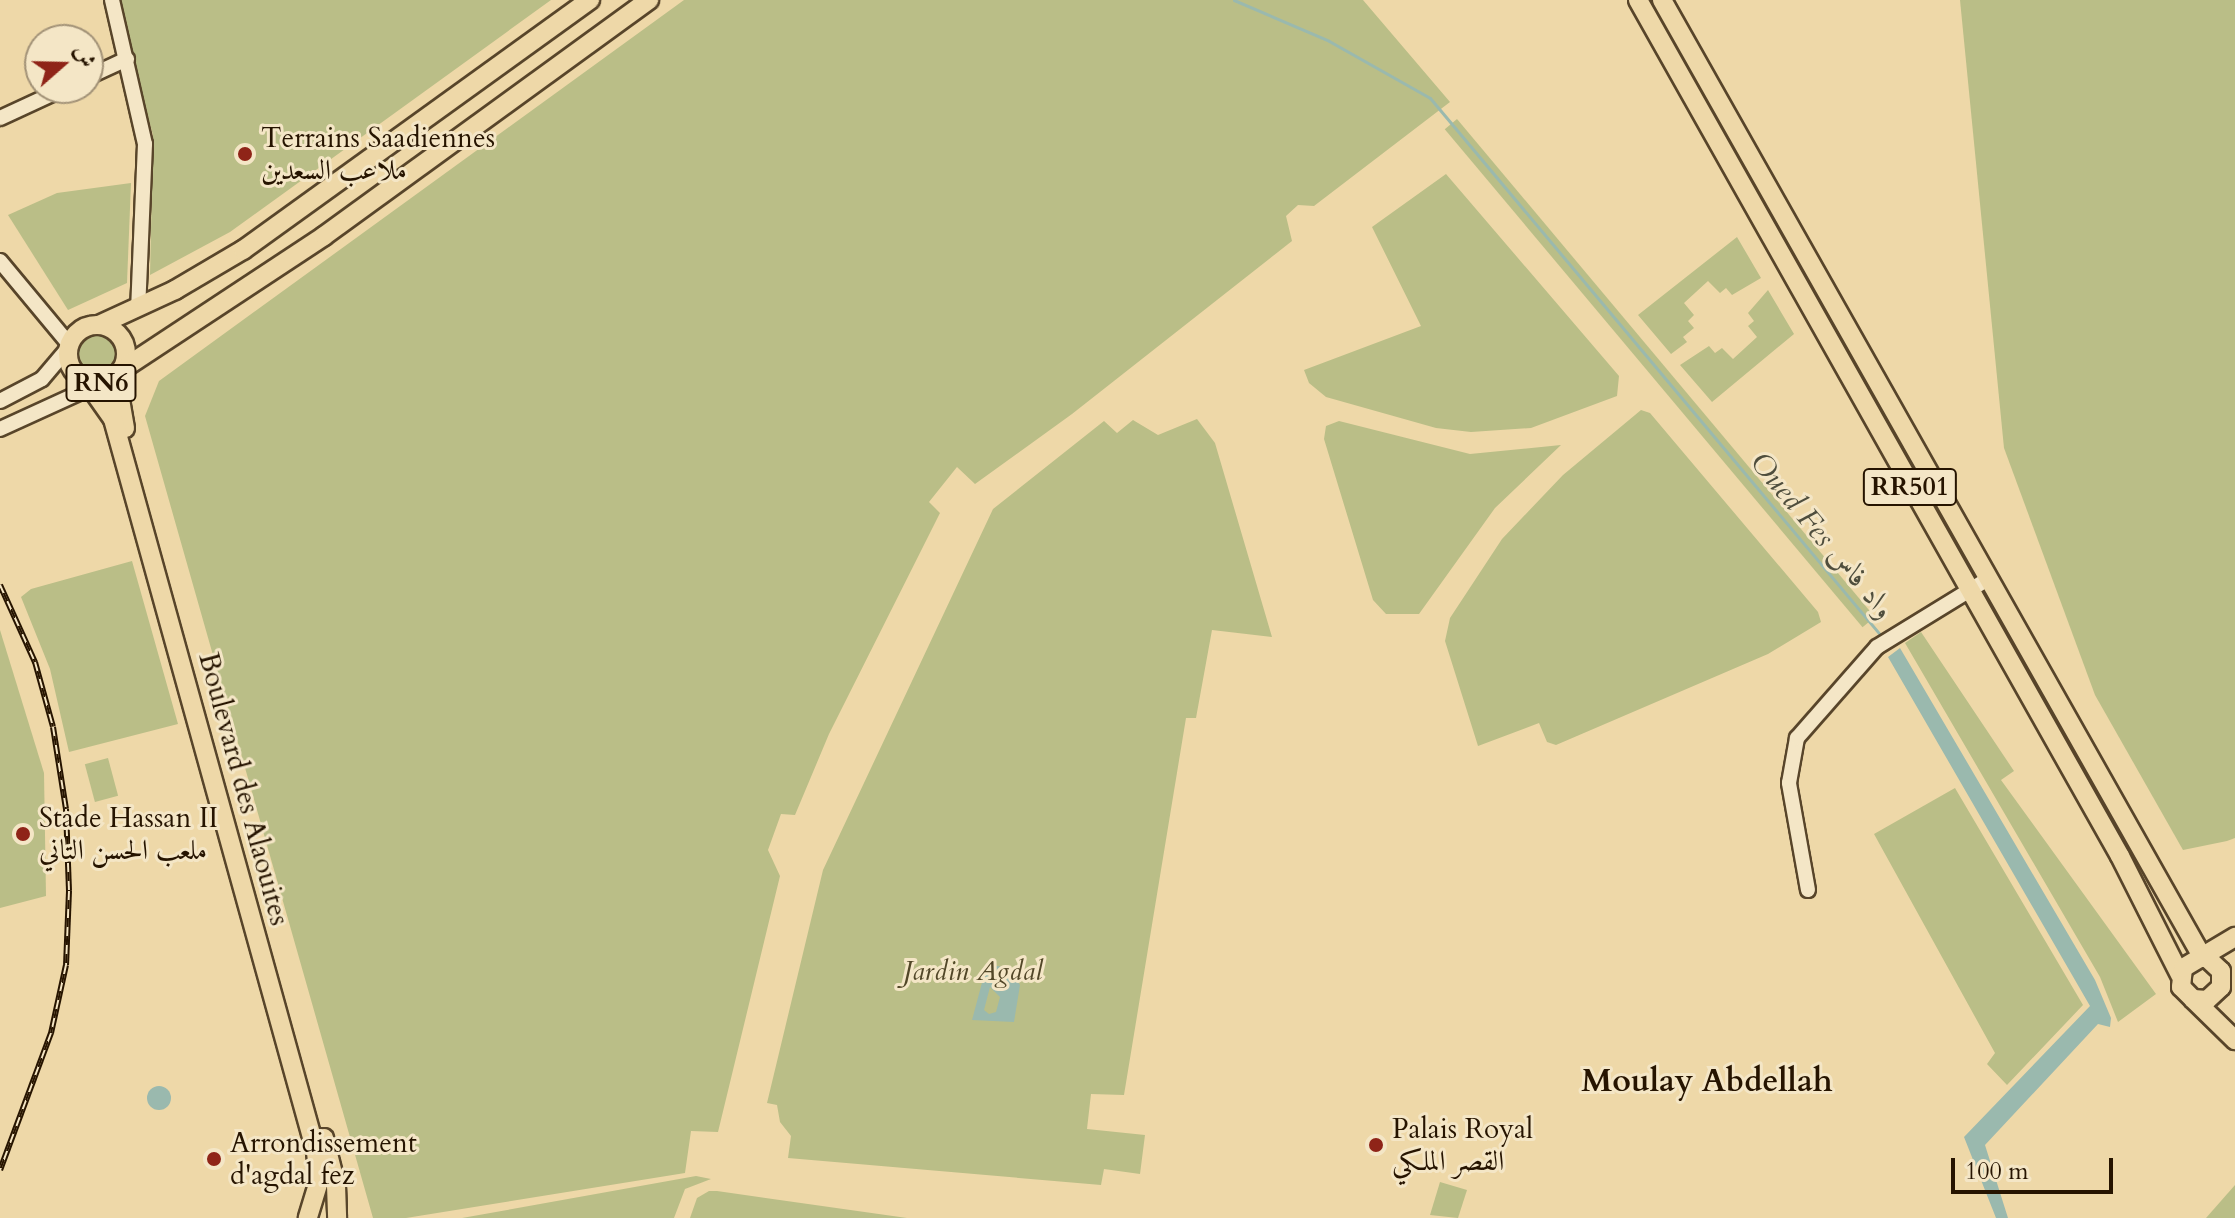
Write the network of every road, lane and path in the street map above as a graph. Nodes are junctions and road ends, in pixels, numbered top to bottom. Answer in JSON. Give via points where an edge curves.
{"nodes":[{"id":1,"x":112,"y":0,"type":"edge"},
{"id":2,"x":590,"y":0,"type":"edge"},
{"id":3,"x":649,"y":0,"type":"edge"},
{"id":4,"x":1638,"y":0,"type":"edge"},
{"id":5,"x":1662,"y":0,"type":"edge"},
{"id":6,"x":127,"y":59,"type":"junction"},
{"id":7,"x":104,"y":70,"type":"edge"},
{"id":8,"x":30,"y":104,"type":"edge"},
{"id":9,"x":0,"y":118,"type":"edge"},
{"id":10,"x":0,"y":261,"type":"edge"},
{"id":11,"x":138,"y":308,"type":"junction"},
{"id":12,"x":99,"y":325,"type":"junction"},
{"id":13,"x":69,"y":346,"type":"junction"},
{"id":14,"x":103,"y":380,"type":"junction"},
{"id":15,"x":0,"y":401,"type":"edge"},
{"id":16,"x":0,"y":429,"type":"edge"},
{"id":17,"x":1988,"y":579,"type":"junction"},
{"id":18,"x":1970,"y":591,"type":"junction"},
{"id":19,"x":1808,"y":890,"type":"dead end"},
{"id":20,"x":2235,"y":937,"type":"edge"},
{"id":21,"x":2205,"y":958,"type":"junction"},
{"id":22,"x":2180,"y":975,"type":"junction"},
{"id":23,"x":2226,"y":978,"type":"edge"},
{"id":24,"x":2193,"y":999,"type":"junction"},
{"id":25,"x":2234,"y":1039,"type":"edge"},
{"id":26,"x":308,"y":1218,"type":"edge"},
{"id":27,"x":337,"y":1218,"type":"edge"}],
"edges":[{"from":1,"to":6,"type":"street"},
{"from":2,"to":11,"type":"main road","number":"RN6","via":[[305,208],[209,272]]},
{"from":3,"to":14,"type":"main road","number":"RN6","via":[[312,244]]},
{"from":4,"to":18,"type":"main road","number":"RR501"},
{"from":5,"to":17,"type":"main road","number":"RR501"},
{"from":6,"to":7,"type":"street"},
{"from":6,"to":11,"type":"street","via":[[145,144]]},
{"from":8,"to":9,"type":"street"},
{"from":10,"to":13,"type":"street"},
{"from":11,"to":12,"type":"main road","number":"RN6"},
{"from":12,"to":13,"type":"main road","number":"RN6","via":[[80,330]]},
{"from":12,"to":14,"type":"main road","number":"RN6","via":[[121,338],[126,354]]},
{"from":13,"to":14,"type":"main road","number":"RN6","via":[[71,368]]},
{"from":13,"to":15,"type":"street","via":[[42,379]]},
{"from":14,"to":16,"type":"street"},
{"from":14,"to":26,"type":"main road","name":"Boulevard des Alaouites","number":"RN6","via":[[316,1152],[319,1181]]},
{"from":14,"to":27,"type":"main road","name":"Boulevard des Alaouites","number":"RN6","via":[[125,431],[333,1170]]},
{"from":17,"to":18,"type":"street"},
{"from":17,"to":21,"type":"main road","number":"RR501"},
{"from":18,"to":19,"type":"street","via":[[1877,647],[1797,738],[1789,766]]},
{"from":18,"to":22,"type":"main road","number":"RR501","via":[[2152,914]]},
{"from":20,"to":21,"type":"main road"},
{"from":21,"to":22,"type":"main road","via":[[2188,962]]},
{"from":21,"to":23,"type":"main road","number":"RR501"},
{"from":22,"to":24,"type":"main road","number":"RR501","via":[[2181,987]]},
{"from":23,"to":24,"type":"main road","via":[[2207,1000]]},
{"from":23,"to":25,"type":"main road"},
{"from":24,"to":25,"type":"main road"}]}
